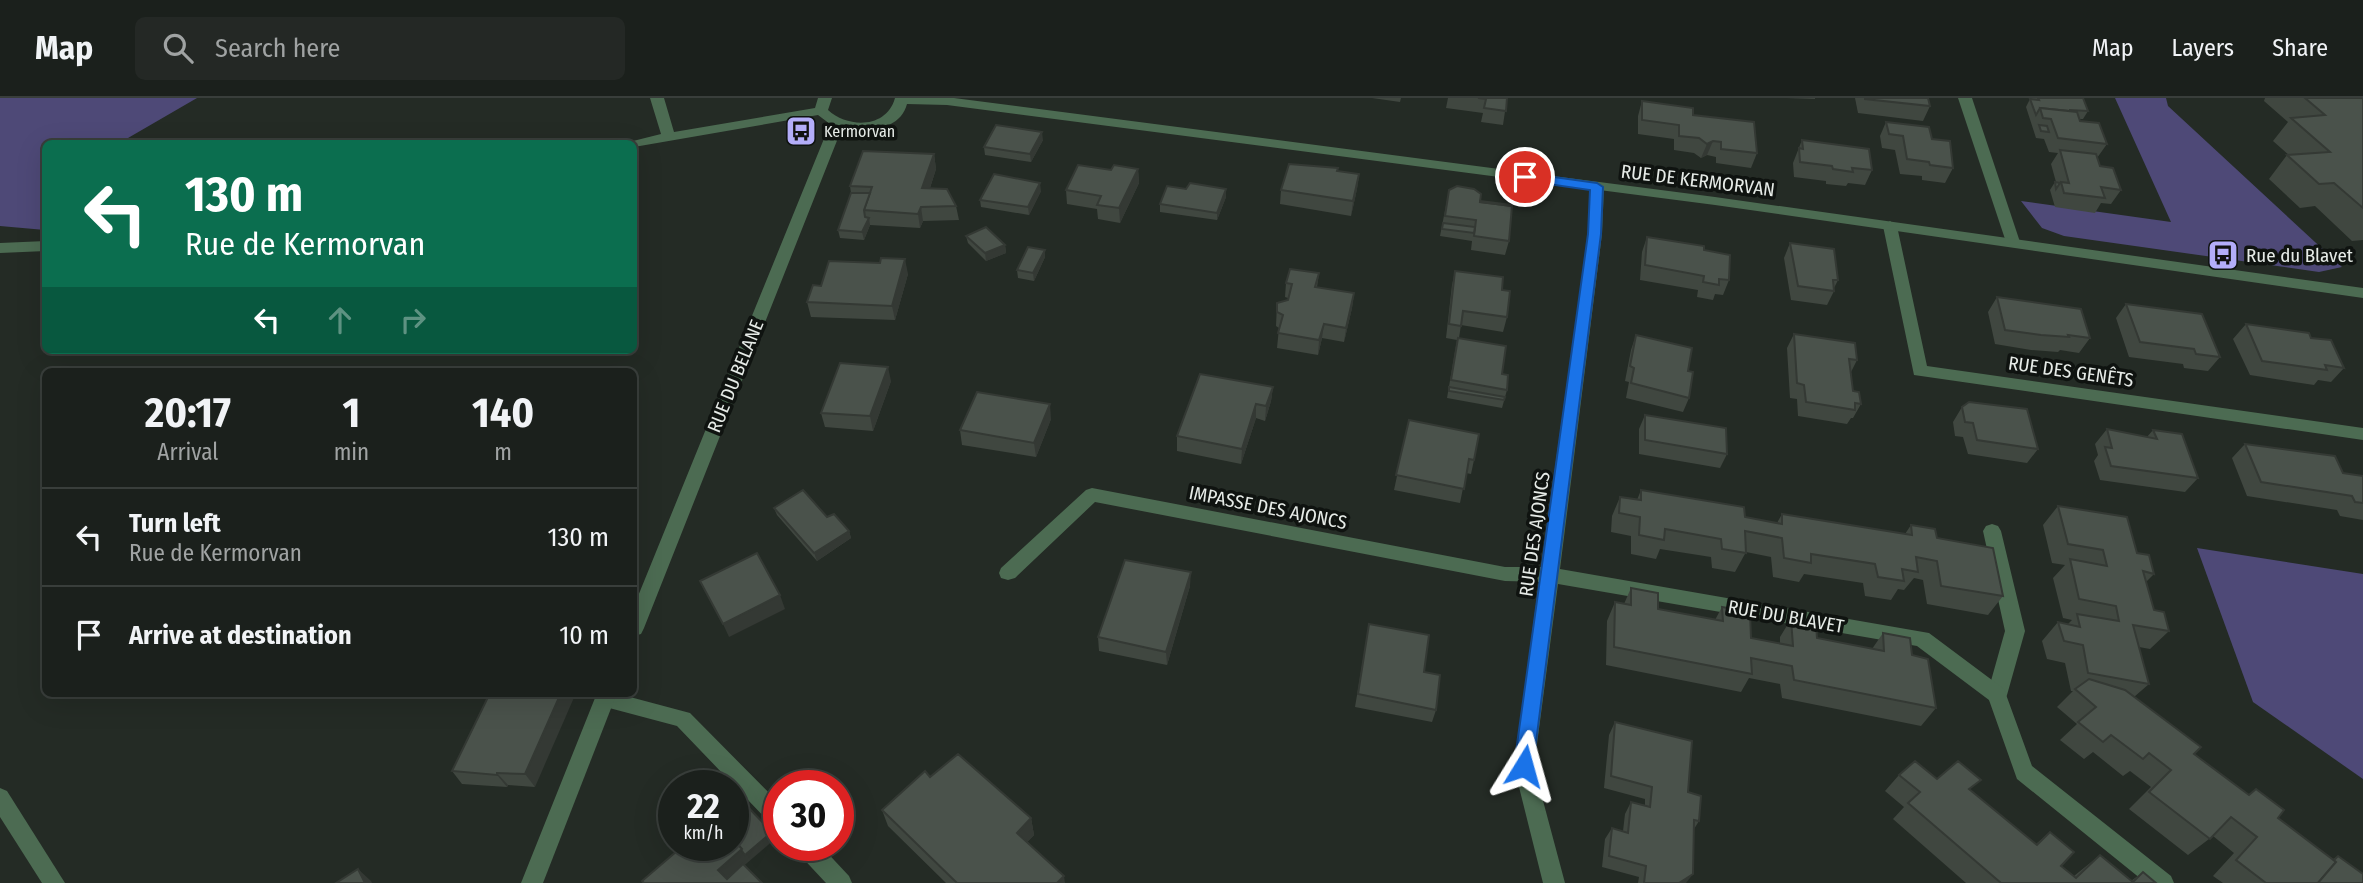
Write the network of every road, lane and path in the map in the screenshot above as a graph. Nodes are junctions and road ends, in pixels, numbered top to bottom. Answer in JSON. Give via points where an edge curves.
{"nodes":[{"id":1,"x":657,"y":98,"type":"edge"},
{"id":2,"x":1965,"y":98,"type":"edge"},
{"id":3,"x":903,"y":99,"type":"edge"},
{"id":4,"x":823,"y":104,"type":"edge"},
{"id":5,"x":837,"y":124,"type":"junction"},
{"id":6,"x":668,"y":135,"type":"junction"},
{"id":7,"x":637,"y":142,"type":"edge"},
{"id":8,"x":1597,"y":187,"type":"junction"},
{"id":9,"x":1890,"y":226,"type":"junction"},
{"id":10,"x":2013,"y":242,"type":"junction"},
{"id":11,"x":42,"y":246,"type":"edge"},
{"id":12,"x":0,"y":248,"type":"edge"},
{"id":13,"x":2363,"y":293,"type":"edge"},
{"id":14,"x":2363,"y":434,"type":"edge"},
{"id":15,"x":1992,"y":531,"type":"dead end"},
{"id":16,"x":1008,"y":573,"type":"dead end"},
{"id":17,"x":1550,"y":575,"type":"junction"},
{"id":18,"x":637,"y":621,"type":"edge"},
{"id":19,"x":1997,"y":695,"type":"junction"},
{"id":20,"x":606,"y":697,"type":"edge"},
{"id":21,"x":609,"y":697,"type":"edge"},
{"id":22,"x":0,"y":798,"type":"edge"},
{"id":23,"x":763,"y":802,"type":"edge"},
{"id":24,"x":820,"y":861,"type":"edge"},
{"id":25,"x":54,"y":883,"type":"edge"},
{"id":26,"x":532,"y":883,"type":"edge"},
{"id":27,"x":841,"y":883,"type":"edge"},
{"id":28,"x":1553,"y":883,"type":"edge"},
{"id":29,"x":2163,"y":883,"type":"edge"}],
"edges":[{"from":1,"to":6,"type":"street"},
{"from":2,"to":10,"type":"street"},
{"from":3,"to":5,"type":"street","via":[[886,120],[862,127]]},
{"from":3,"to":8,"type":"street","name":"RUE DE KERMORVAN","via":[[947,101]]},
{"from":4,"to":5,"type":"street","via":[[827,119]]},
{"from":4,"to":6,"type":"street"},
{"from":5,"to":18,"type":"street","name":"RUE DU BELANE"},
{"from":6,"to":7,"type":"street"},
{"from":8,"to":9,"type":"street","name":"RUE DE KERMORVAN"},
{"from":8,"to":17,"type":"street","name":"RUE DES AJONCS","via":[[1595,234]]},
{"from":9,"to":10,"type":"street","name":"RUE DE KERMORVAN"},
{"from":9,"to":14,"type":"street","name":"RUE DES GENÊTS","via":[[1920,371]]},
{"from":10,"to":13,"type":"street","name":"RUE DE KERMORVAN"},
{"from":11,"to":12,"type":"street"},
{"from":15,"to":19,"type":"street","via":[[2015,631]]},
{"from":16,"to":17,"type":"street","name":"IMPASSE DES AJONCS","via":[[1092,495],[1505,573]]},
{"from":17,"to":19,"type":"street","name":"RUE DU BLAVET","via":[[1922,639]]},
{"from":17,"to":28,"type":"street","name":"RUE DES AJONCS","via":[[1524,766]]},
{"from":19,"to":29,"type":"street","via":[[2024,772]]},
{"from":20,"to":26,"type":"street"},
{"from":21,"to":23,"type":"street","via":[[683,719]]},
{"from":22,"to":25,"type":"street"},
{"from":24,"to":27,"type":"street"}]}
